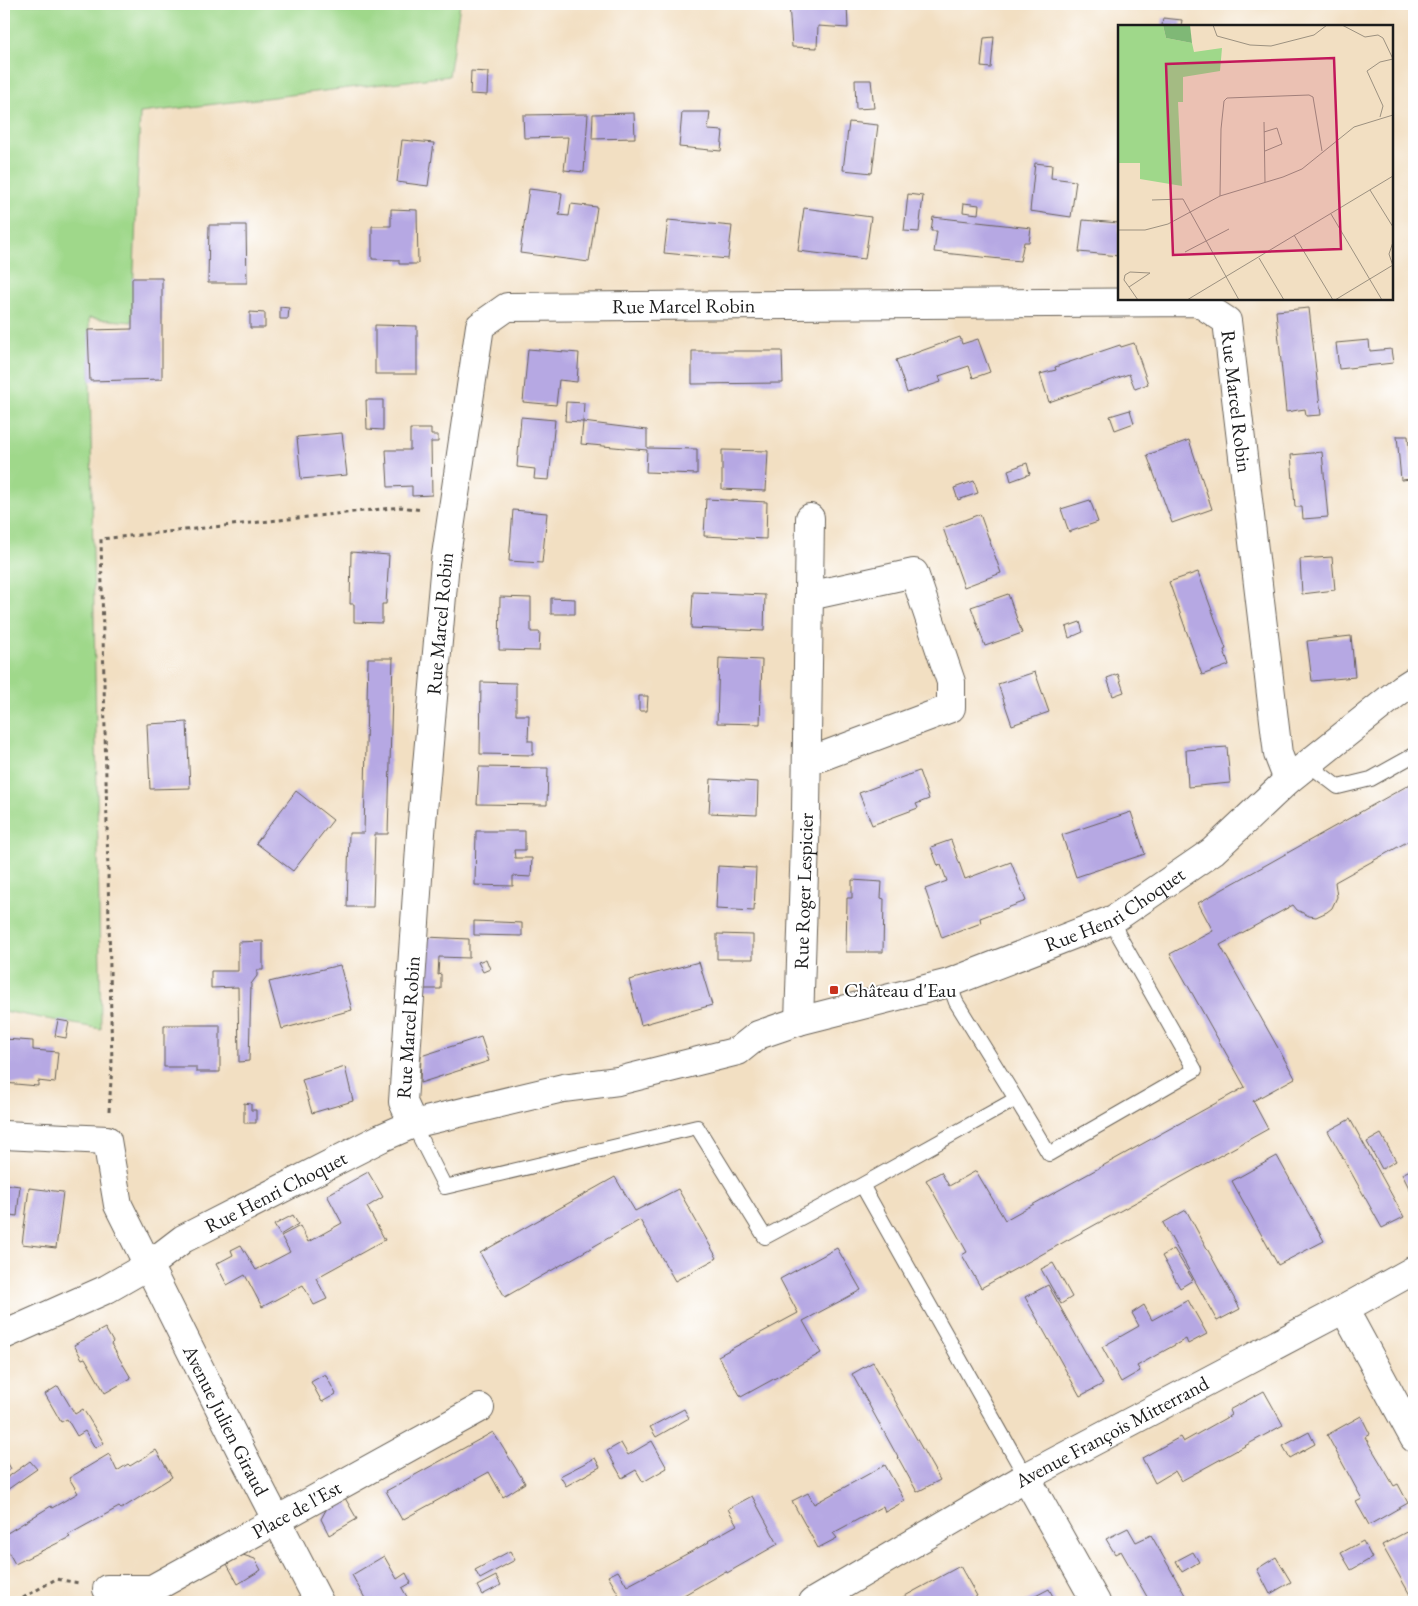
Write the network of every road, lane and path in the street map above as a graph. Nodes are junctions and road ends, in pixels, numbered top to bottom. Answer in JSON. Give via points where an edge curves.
{"nodes":[{"id":1,"x":453,"y":514,"type":"junction"},
{"id":2,"x":810,"y":518,"type":"dead end"},
{"id":3,"x":809,"y":596,"type":"junction"},
{"id":4,"x":1414,"y":681,"type":"edge"},
{"id":5,"x":1414,"y":755,"type":"edge"},
{"id":6,"x":807,"y":762,"type":"junction"},
{"id":7,"x":1298,"y":772,"type":"junction"},
{"id":8,"x":1114,"y":920,"type":"junction"},
{"id":9,"x":949,"y":983,"type":"junction"},
{"id":10,"x":800,"y":1021,"type":"junction"},
{"id":11,"x":1016,"y":1099,"type":"junction"},
{"id":12,"x":413,"y":1124,"type":"junction"},
{"id":13,"x":4,"y":1135,"type":"edge"},
{"id":14,"x":107,"y":1140,"type":"junction"},
{"id":15,"x":862,"y":1185,"type":"junction"},
{"id":16,"x":149,"y":1264,"type":"junction"},
{"id":17,"x":1414,"y":1270,"type":"edge"},
{"id":18,"x":1344,"y":1309,"type":"junction"},
{"id":19,"x":4,"y":1335,"type":"edge"},
{"id":20,"x":480,"y":1408,"type":"dead end"},
{"id":21,"x":1414,"y":1438,"type":"edge"},
{"id":22,"x":1026,"y":1477,"type":"junction"},
{"id":23,"x":276,"y":1522,"type":"junction"},
{"id":24,"x":108,"y":1589,"type":"joint"},
{"id":25,"x":16,"y":1602,"type":"edge"},
{"id":26,"x":319,"y":1602,"type":"edge"},
{"id":27,"x":813,"y":1602,"type":"edge"},
{"id":28,"x":1096,"y":1602,"type":"edge"}],
"edges":[{"from":1,"to":7,"type":"street","name":"Rue Marcel Robin","via":[[480,326],[507,307],[1198,302],[1227,321],[1278,754]]},
{"from":1,"to":12,"type":"street","name":"Rue Marcel Robin","via":[[445,562],[421,833],[403,1102]]},
{"from":1,"to":14,"type":"path","via":[[401,507],[101,539],[112,1065]]},
{"from":2,"to":3,"type":"street","name":"Rue Roger Lespicier"},
{"from":3,"to":6,"type":"street","name":"Rue Roger Lespicier"},
{"from":3,"to":6,"type":"street","via":[[914,573],[951,682],[951,708]]},
{"from":4,"to":7,"type":"street","name":"Rue Henri Choquet"},
{"from":5,"to":7,"type":"lane","via":[[1371,779],[1338,787]]},
{"from":6,"to":10,"type":"street","name":"Rue Roger Lespicier"},
{"from":7,"to":8,"type":"street","name":"Rue Henri Choquet","via":[[1213,851]]},
{"from":8,"to":9,"type":"street","name":"Rue Henri Choquet"},
{"from":8,"to":11,"type":"lane","via":[[1118,934],[1195,1070],[1049,1154]]},
{"from":9,"to":10,"type":"street","name":"Rue Henri Choquet"},
{"from":9,"to":11,"type":"lane","via":[[956,1002]]},
{"from":10,"to":12,"type":"street","name":"Rue Henri Choquet","via":[[758,1035],[731,1033],[596,1069],[563,1088]]},
{"from":11,"to":15,"type":"lane"},
{"from":12,"to":15,"type":"lane","via":[[445,1187],[697,1127],[765,1237]]},
{"from":12,"to":16,"type":"street","name":"Rue Henri Choquet","via":[[184,1240]]},
{"from":13,"to":14,"type":"street"},
{"from":14,"to":16,"type":"street","name":"Avenue Julien Giraud","via":[[118,1205]]},
{"from":15,"to":22,"type":"lane"},
{"from":16,"to":19,"type":"street","name":"Rue Henri Choquet","via":[[107,1289]]},
{"from":16,"to":23,"type":"street","name":"Avenue Julien Giraud"},
{"from":17,"to":18,"type":"street","name":"Avenue François Mitterrand"},
{"from":18,"to":21,"type":"street"},
{"from":18,"to":22,"type":"street","name":"Avenue François Mitterrand"},
{"from":20,"to":23,"type":"street","name":"Place de l'Est"},
{"from":22,"to":27,"type":"street","name":"Avenue François Mitterrand"},
{"from":22,"to":28,"type":"street"},
{"from":23,"to":24,"type":"street","name":"Place de l'Est","via":[[152,1589]]},
{"from":23,"to":26,"type":"street","name":"Avenue Julien Giraud"},
{"from":24,"to":25,"type":"path","via":[[56,1579]]}]}
